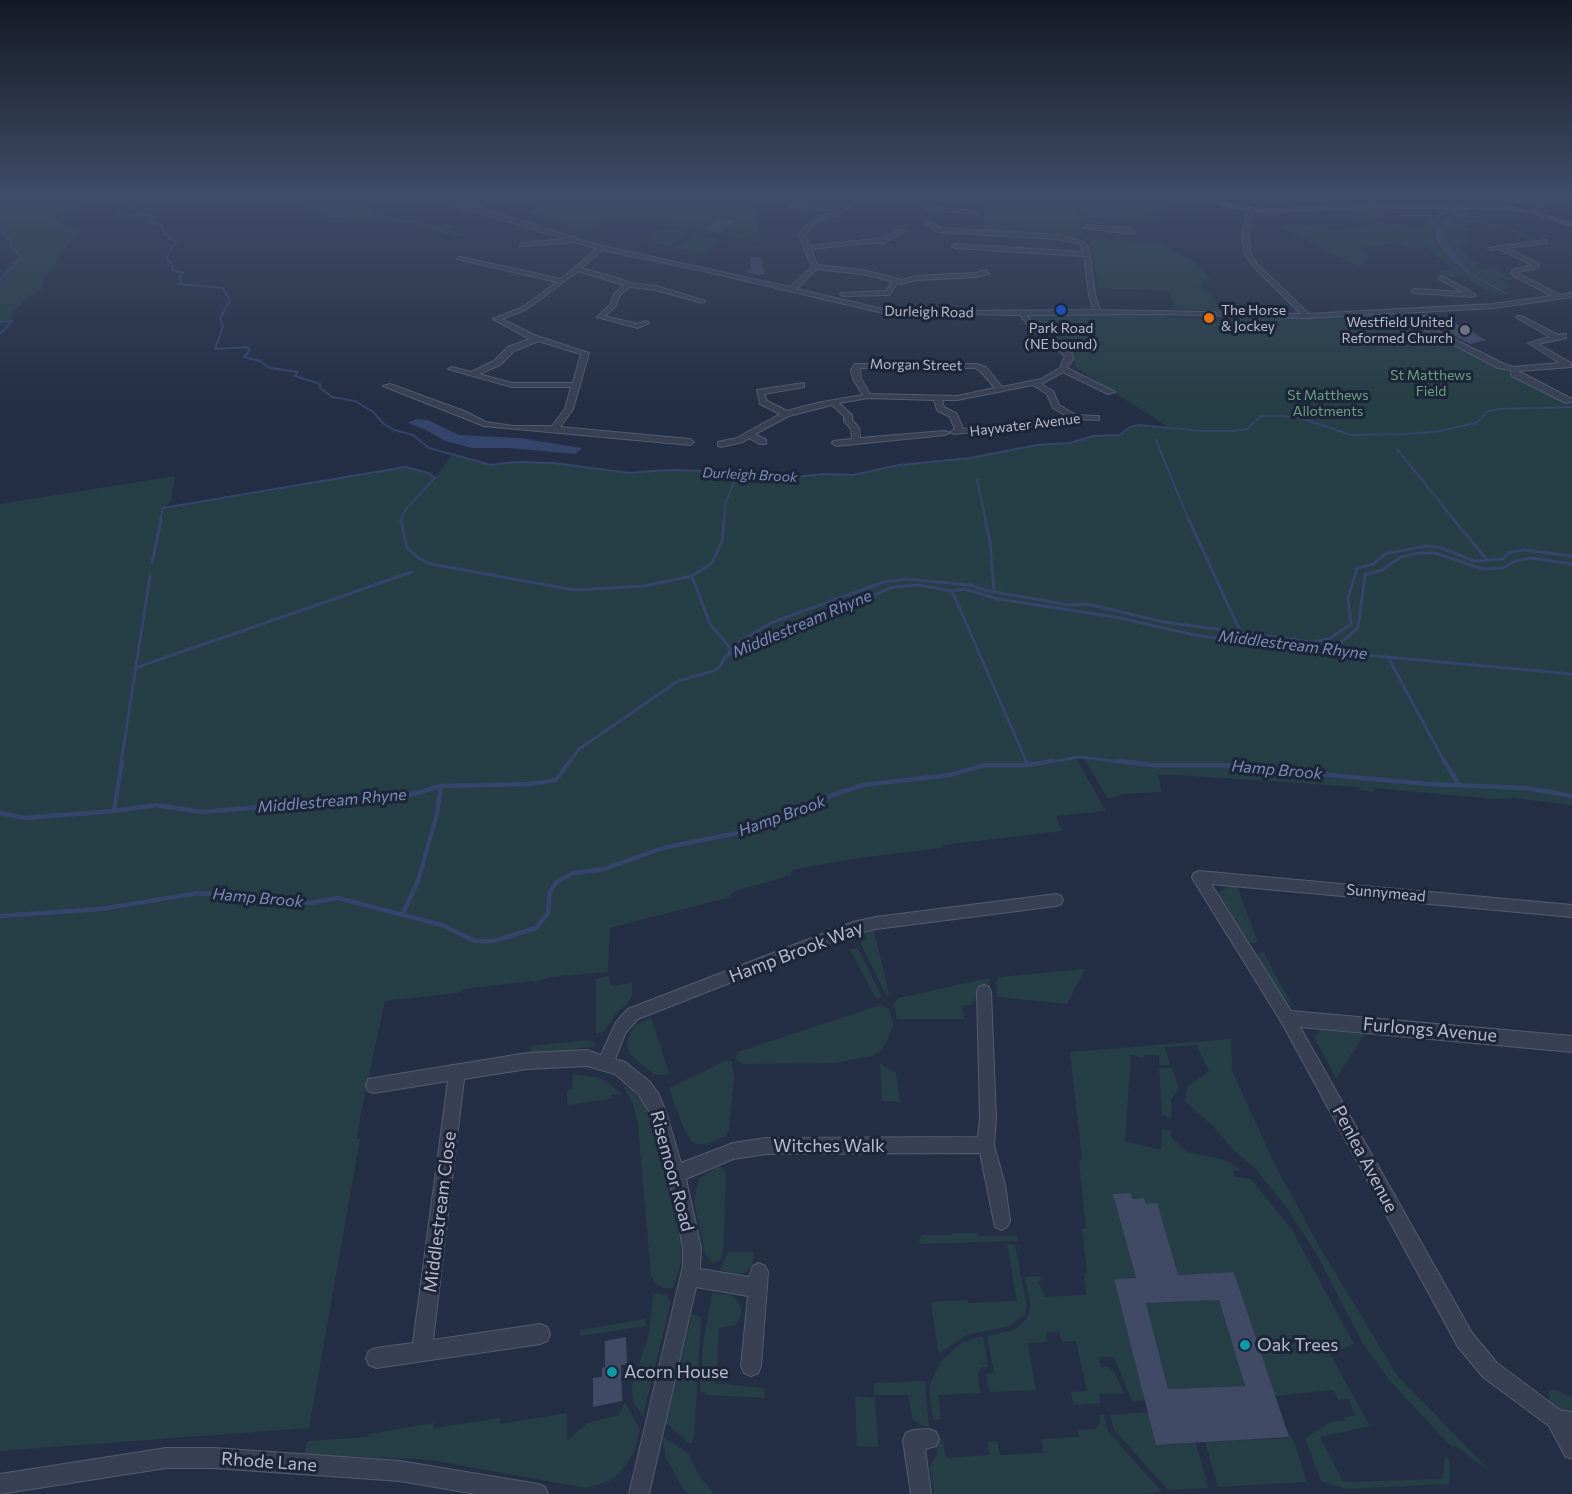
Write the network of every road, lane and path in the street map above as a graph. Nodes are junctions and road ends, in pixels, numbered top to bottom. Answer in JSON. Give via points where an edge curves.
{"nodes":[{"id":1,"x":492,"y":266,"type":"edge"},
{"id":2,"x":580,"y":266,"type":"edge"},
{"id":3,"x":681,"y":266,"type":"edge"},
{"id":4,"x":1088,"y":266,"type":"edge"},
{"id":5,"x":1256,"y":266,"type":"edge"},
{"id":6,"x":1535,"y":266,"type":"edge"},
{"id":7,"x":814,"y":267,"type":"joint"},
{"id":8,"x":576,"y":269,"type":"junction"},
{"id":9,"x":985,"y":272,"type":"dead end"},
{"id":10,"x":1441,"y":278,"type":"dead end"},
{"id":11,"x":564,"y":281,"type":"junction"},
{"id":12,"x":895,"y":281,"type":"junction"},
{"id":13,"x":628,"y":285,"type":"junction"},
{"id":14,"x":791,"y":290,"type":"junction"},
{"id":15,"x":1414,"y":291,"type":"dead end"},
{"id":16,"x":843,"y":294,"type":"dead end"},
{"id":17,"x":1473,"y":295,"type":"junction"},
{"id":18,"x":1572,"y":296,"type":"edge"},
{"id":19,"x":1560,"y":297,"type":"junction"},
{"id":20,"x":702,"y":301,"type":"dead end"},
{"id":21,"x":1493,"y":306,"type":"junction"},
{"id":22,"x":1022,"y":312,"type":"junction"},
{"id":23,"x":1098,"y":312,"type":"junction"},
{"id":24,"x":1394,"y":312,"type":"junction"},
{"id":25,"x":1307,"y":316,"type":"junction"},
{"id":26,"x":1519,"y":317,"type":"dead end"},
{"id":27,"x":640,"y":327,"type":"dead end"},
{"id":28,"x":537,"y":339,"type":"junction"},
{"id":29,"x":1570,"y":365,"type":"edge"},
{"id":30,"x":452,"y":369,"type":"dead end"},
{"id":31,"x":1063,"y":369,"type":"junction"},
{"id":32,"x":1512,"y":369,"type":"junction"},
{"id":33,"x":472,"y":374,"type":"junction"},
{"id":34,"x":1036,"y":384,"type":"junction"},
{"id":35,"x":576,"y":385,"type":"junction"},
{"id":36,"x":801,"y":385,"type":"dead end"},
{"id":37,"x":387,"y":386,"type":"dead end"},
{"id":38,"x":1000,"y":390,"type":"junction"},
{"id":39,"x":760,"y":392,"type":"junction"},
{"id":40,"x":1111,"y":392,"type":"dead end"},
{"id":41,"x":750,"y":393,"type":"dead end"},
{"id":42,"x":868,"y":396,"type":"junction"},
{"id":43,"x":938,"y":398,"type":"junction"},
{"id":44,"x":1569,"y":401,"type":"dead end"},
{"id":45,"x":833,"y":402,"type":"junction"},
{"id":46,"x":786,"y":414,"type":"junction"},
{"id":47,"x":1074,"y":417,"type":"junction"},
{"id":48,"x":1096,"y":418,"type":"dead end"},
{"id":49,"x":554,"y":429,"type":"junction"},
{"id":50,"x":953,"y":432,"type":"junction"},
{"id":51,"x":750,"y":435,"type":"junction"},
{"id":52,"x":856,"y":440,"type":"junction"},
{"id":53,"x":762,"y":441,"type":"dead end"},
{"id":54,"x":690,"y":442,"type":"dead end"},
{"id":55,"x":836,"y":442,"type":"dead end"},
{"id":56,"x":721,"y":444,"type":"dead end"},
{"id":57,"x":1199,"y":877,"type":"joint"},
{"id":58,"x":1056,"y":900,"type":"dead end"},
{"id":59,"x":1572,"y":911,"type":"edge"},
{"id":60,"x":984,"y":992,"type":"dead end"},
{"id":61,"x":1287,"y":1018,"type":"junction"},
{"id":62,"x":1572,"y":1044,"type":"edge"},
{"id":63,"x":606,"y":1062,"type":"junction"},
{"id":64,"x":457,"y":1073,"type":"junction"},
{"id":65,"x":374,"y":1085,"type":"dead end"},
{"id":66,"x":986,"y":1145,"type":"junction"},
{"id":67,"x":676,"y":1174,"type":"junction"},
{"id":68,"x":1001,"y":1221,"type":"dead end"},
{"id":69,"x":690,"y":1276,"type":"junction"},
{"id":70,"x":540,"y":1334,"type":"dead end"},
{"id":71,"x":422,"y":1350,"type":"junction"},
{"id":72,"x":376,"y":1358,"type":"dead end"},
{"id":73,"x":751,"y":1366,"type":"dead end"},
{"id":74,"x":1564,"y":1421,"type":"edge"},
{"id":75,"x":928,"y":1439,"type":"dead end"},
{"id":76,"x":1572,"y":1449,"type":"edge"},
{"id":77,"x":0,"y":1484,"type":"edge"},
{"id":78,"x":538,"y":1494,"type":"edge"},
{"id":79,"x":639,"y":1494,"type":"edge"},
{"id":80,"x":921,"y":1494,"type":"edge"}],
"edges":[{"from":1,"to":11,"type":"street"},
{"from":2,"to":8,"type":"street"},
{"from":3,"to":14,"type":"street","name":"Durleigh Road"},
{"from":4,"to":23,"type":"street"},
{"from":5,"to":25,"type":"street"},
{"from":6,"to":19,"type":"street","via":[[1514,273]]},
{"from":7,"to":12,"type":"street","via":[[863,272]]},
{"from":7,"to":14,"type":"street"},
{"from":8,"to":11,"type":"street"},
{"from":8,"to":13,"type":"street"},
{"from":9,"to":12,"type":"street","via":[[957,278]]},
{"from":10,"to":17,"type":"street"},
{"from":11,"to":28,"type":"street","via":[[525,308],[496,319]]},
{"from":12,"to":16,"type":"street","via":[[891,294]]},
{"from":13,"to":20,"type":"street"},
{"from":13,"to":27,"type":"street","via":[[598,319]]},
{"from":14,"to":22,"type":"street","name":"Durleigh Road","via":[[883,311]]},
{"from":15,"to":17,"type":"street"},
{"from":17,"to":21,"type":"street"},
{"from":18,"to":19,"type":"street","name":"Durleigh Road"},
{"from":19,"to":21,"type":"street","name":"Durleigh Road"},
{"from":21,"to":24,"type":"street","name":"Durleigh Road"},
{"from":22,"to":23,"type":"street","name":"Durleigh Road"},
{"from":22,"to":31,"type":"street","via":[[1033,328],[1067,352],[1069,359]]},
{"from":23,"to":25,"type":"street","name":"Durleigh Road"},
{"from":24,"to":25,"type":"street","name":"Durleigh Road"},
{"from":24,"to":32,"type":"street"},
{"from":26,"to":29,"type":"street","via":[[1559,337],[1532,343]]},
{"from":28,"to":33,"type":"street","via":[[511,349],[497,363]]},
{"from":28,"to":35,"type":"street","via":[[585,352]]},
{"from":29,"to":32,"type":"street"},
{"from":30,"to":33,"type":"street"},
{"from":31,"to":34,"type":"street"},
{"from":31,"to":40,"type":"street"},
{"from":32,"to":44,"type":"street"},
{"from":33,"to":35,"type":"street","via":[[512,385]]},
{"from":34,"to":38,"type":"street"},
{"from":34,"to":47,"type":"street","via":[[1048,391],[1058,408]]},
{"from":35,"to":49,"type":"street","via":[[569,409]]},
{"from":36,"to":39,"type":"street"},
{"from":37,"to":49,"type":"street","via":[[483,424]]},
{"from":38,"to":42,"type":"street","name":"Morgan Street","via":[[976,366],[861,365],[855,373]]},
{"from":38,"to":43,"type":"street","via":[[962,398]]},
{"from":39,"to":41,"type":"street"},
{"from":39,"to":46,"type":"street","via":[[766,404]]},
{"from":42,"to":43,"type":"street"},
{"from":42,"to":45,"type":"street"},
{"from":43,"to":50,"type":"street","via":[[940,408],[954,416]]},
{"from":45,"to":46,"type":"street"},
{"from":45,"to":52,"type":"street","via":[[848,415]]},
{"from":46,"to":51,"type":"street"},
{"from":47,"to":48,"type":"street","name":"Haywater Avenue"},
{"from":47,"to":50,"type":"street","name":"Haywater Avenue"},
{"from":49,"to":54,"type":"street","via":[[672,437]]},
{"from":50,"to":52,"type":"street","name":"Haywater Avenue"},
{"from":51,"to":53,"type":"street"},
{"from":51,"to":56,"type":"street"},
{"from":52,"to":55,"type":"street","name":"Haywater Avenue"},
{"from":57,"to":59,"type":"street","name":"Sunnymead"},
{"from":57,"to":61,"type":"street","name":"Penlea Avenue"},
{"from":58,"to":63,"type":"street","name":"Hamp Brook Way","via":[[862,925],[633,1014],[621,1027]]},
{"from":60,"to":66,"type":"street"},
{"from":61,"to":62,"type":"street","name":"Furlongs Avenue"},
{"from":61,"to":74,"type":"street","name":"Penlea Avenue","via":[[1465,1340],[1490,1370]]},
{"from":63,"to":64,"type":"street","name":"Risemoor Road","via":[[587,1058],[527,1061]]},
{"from":63,"to":67,"type":"street","name":"Risemoor Road","via":[[632,1077],[652,1099]]},
{"from":64,"to":65,"type":"street","name":"Risemoor Road"},
{"from":64,"to":71,"type":"street","name":"Middlestream Close"},
{"from":66,"to":67,"type":"street","name":"Witches Walk","via":[[766,1146],[732,1151]]},
{"from":66,"to":68,"type":"street"},
{"from":67,"to":69,"type":"street","name":"Risemoor Road","via":[[692,1248]]},
{"from":69,"to":73,"type":"street","via":[[759,1280]]},
{"from":69,"to":79,"type":"street","name":"Risemoor Road"},
{"from":70,"to":71,"type":"street"},
{"from":71,"to":72,"type":"street"},
{"from":74,"to":76,"type":"street","name":"Penlea Avenue"},
{"from":75,"to":80,"type":"street","via":[[913,1440]]},
{"from":77,"to":78,"type":"street","name":"Rhode Lane","via":[[166,1458],[214,1458],[400,1471]]}]}
